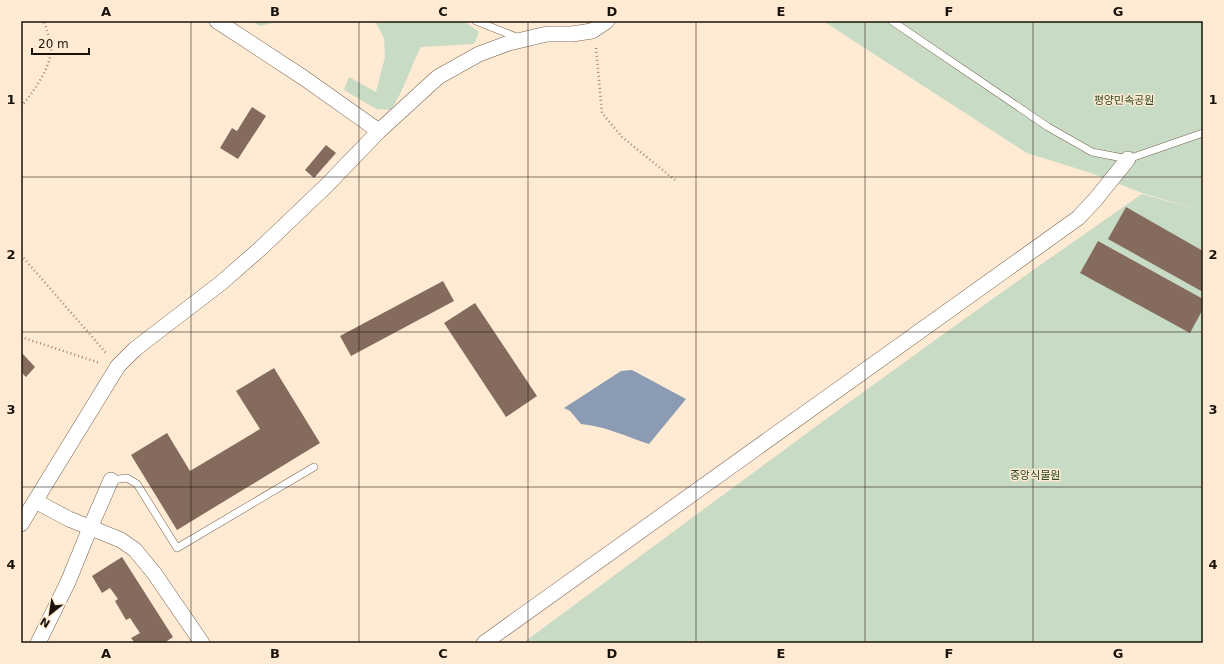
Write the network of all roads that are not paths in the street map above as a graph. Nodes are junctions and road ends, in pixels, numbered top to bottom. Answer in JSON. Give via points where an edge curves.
{"nodes":[{"id":1,"x":217,"y":21,"type":"edge"},
{"id":2,"x":476,"y":21,"type":"edge"},
{"id":3,"x":892,"y":21,"type":"edge"},
{"id":4,"x":601,"y":25,"type":"edge"},
{"id":5,"x":523,"y":40,"type":"junction"},
{"id":6,"x":379,"y":131,"type":"junction"},
{"id":7,"x":1203,"y":133,"type":"edge"},
{"id":8,"x":1128,"y":159,"type":"junction"},
{"id":9,"x":314,"y":467,"type":"dead end"},
{"id":10,"x":111,"y":480,"type":"joint"},
{"id":11,"x":35,"y":501,"type":"junction"},
{"id":12,"x":21,"y":524,"type":"edge"},
{"id":13,"x":90,"y":528,"type":"junction"},
{"id":14,"x":38,"y":643,"type":"edge"},
{"id":15,"x":202,"y":643,"type":"edge"},
{"id":16,"x":484,"y":643,"type":"edge"}],
"edges":[{"from":1,"to":6,"type":"street"},
{"from":2,"to":5,"type":"lane"},
{"from":3,"to":8,"type":"lane","via":[[1048,127],[1092,152]]},
{"from":4,"to":5,"type":"street","via":[[592,31],[547,34]]},
{"from":5,"to":6,"type":"street","via":[[510,42],[479,54],[438,77]]},
{"from":6,"to":11,"type":"street","via":[[261,248],[221,283],[135,349],[117,367]]},
{"from":7,"to":8,"type":"lane"},
{"from":8,"to":16,"type":"street","via":[[1078,218]]},
{"from":9,"to":10,"type":"lane","via":[[177,548],[137,484],[127,478]]},
{"from":10,"to":13,"type":"street"},
{"from":11,"to":12,"type":"street"},
{"from":11,"to":13,"type":"street"},
{"from":13,"to":14,"type":"street","via":[[68,582]]},
{"from":13,"to":15,"type":"street","via":[[121,540],[135,550]]}]}
